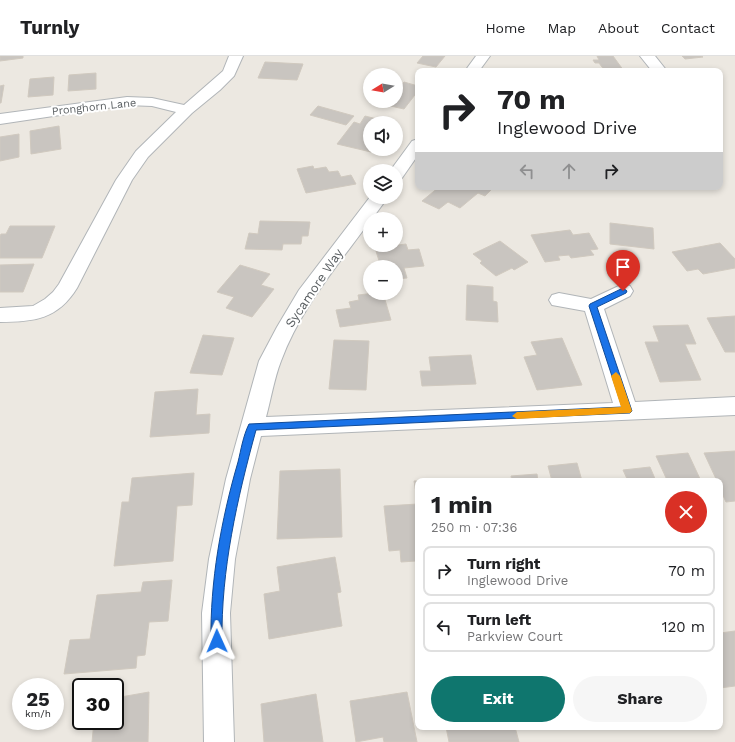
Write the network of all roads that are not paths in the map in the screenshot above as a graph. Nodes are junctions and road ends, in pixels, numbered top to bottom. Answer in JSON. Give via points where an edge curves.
{"nodes":[{"id":1,"x":236,"y":56,"type":"edge"},
{"id":2,"x":483,"y":56,"type":"edge"},
{"id":3,"x":647,"y":56,"type":"edge"},
{"id":4,"x":474,"y":68,"type":"edge"},
{"id":5,"x":657,"y":68,"type":"edge"},
{"id":6,"x":187,"y":110,"type":"junction"},
{"id":7,"x":0,"y":119,"type":"edge"},
{"id":8,"x":415,"y":148,"type":"edge"},
{"id":9,"x":403,"y":164,"type":"edge"},
{"id":10,"x":374,"y":204,"type":"edge"},
{"id":11,"x":623,"y":291,"type":"dead end"},
{"id":12,"x":559,"y":300,"type":"dead end"},
{"id":13,"x":593,"y":306,"type":"junction"},
{"id":14,"x":0,"y":315,"type":"edge"},
{"id":15,"x":735,"y":406,"type":"edge"},
{"id":16,"x":627,"y":411,"type":"junction"},
{"id":17,"x":252,"y":427,"type":"junction"},
{"id":18,"x":219,"y":742,"type":"edge"}],
"edges":[{"from":1,"to":6,"type":"street","via":[[229,73]]},
{"from":2,"to":4,"type":"street"},
{"from":3,"to":5,"type":"street"},
{"from":6,"to":7,"type":"street","name":"Pronghorn Lane","via":[[152,102],[127,101]]},
{"from":6,"to":14,"type":"street","via":[[142,154],[124,180],[59,300],[48,309],[34,313]]},
{"from":8,"to":9,"type":"street"},
{"from":10,"to":17,"type":"street","name":"Sycamore Way","via":[[306,295],[287,327],[270,361]]},
{"from":11,"to":13,"type":"street"},
{"from":12,"to":13,"type":"street"},
{"from":13,"to":16,"type":"street"},
{"from":15,"to":16,"type":"street"},
{"from":16,"to":17,"type":"street"},
{"from":17,"to":18,"type":"street","name":"Sycamore Way","via":[[238,479],[222,559],[217,605]]}]}
